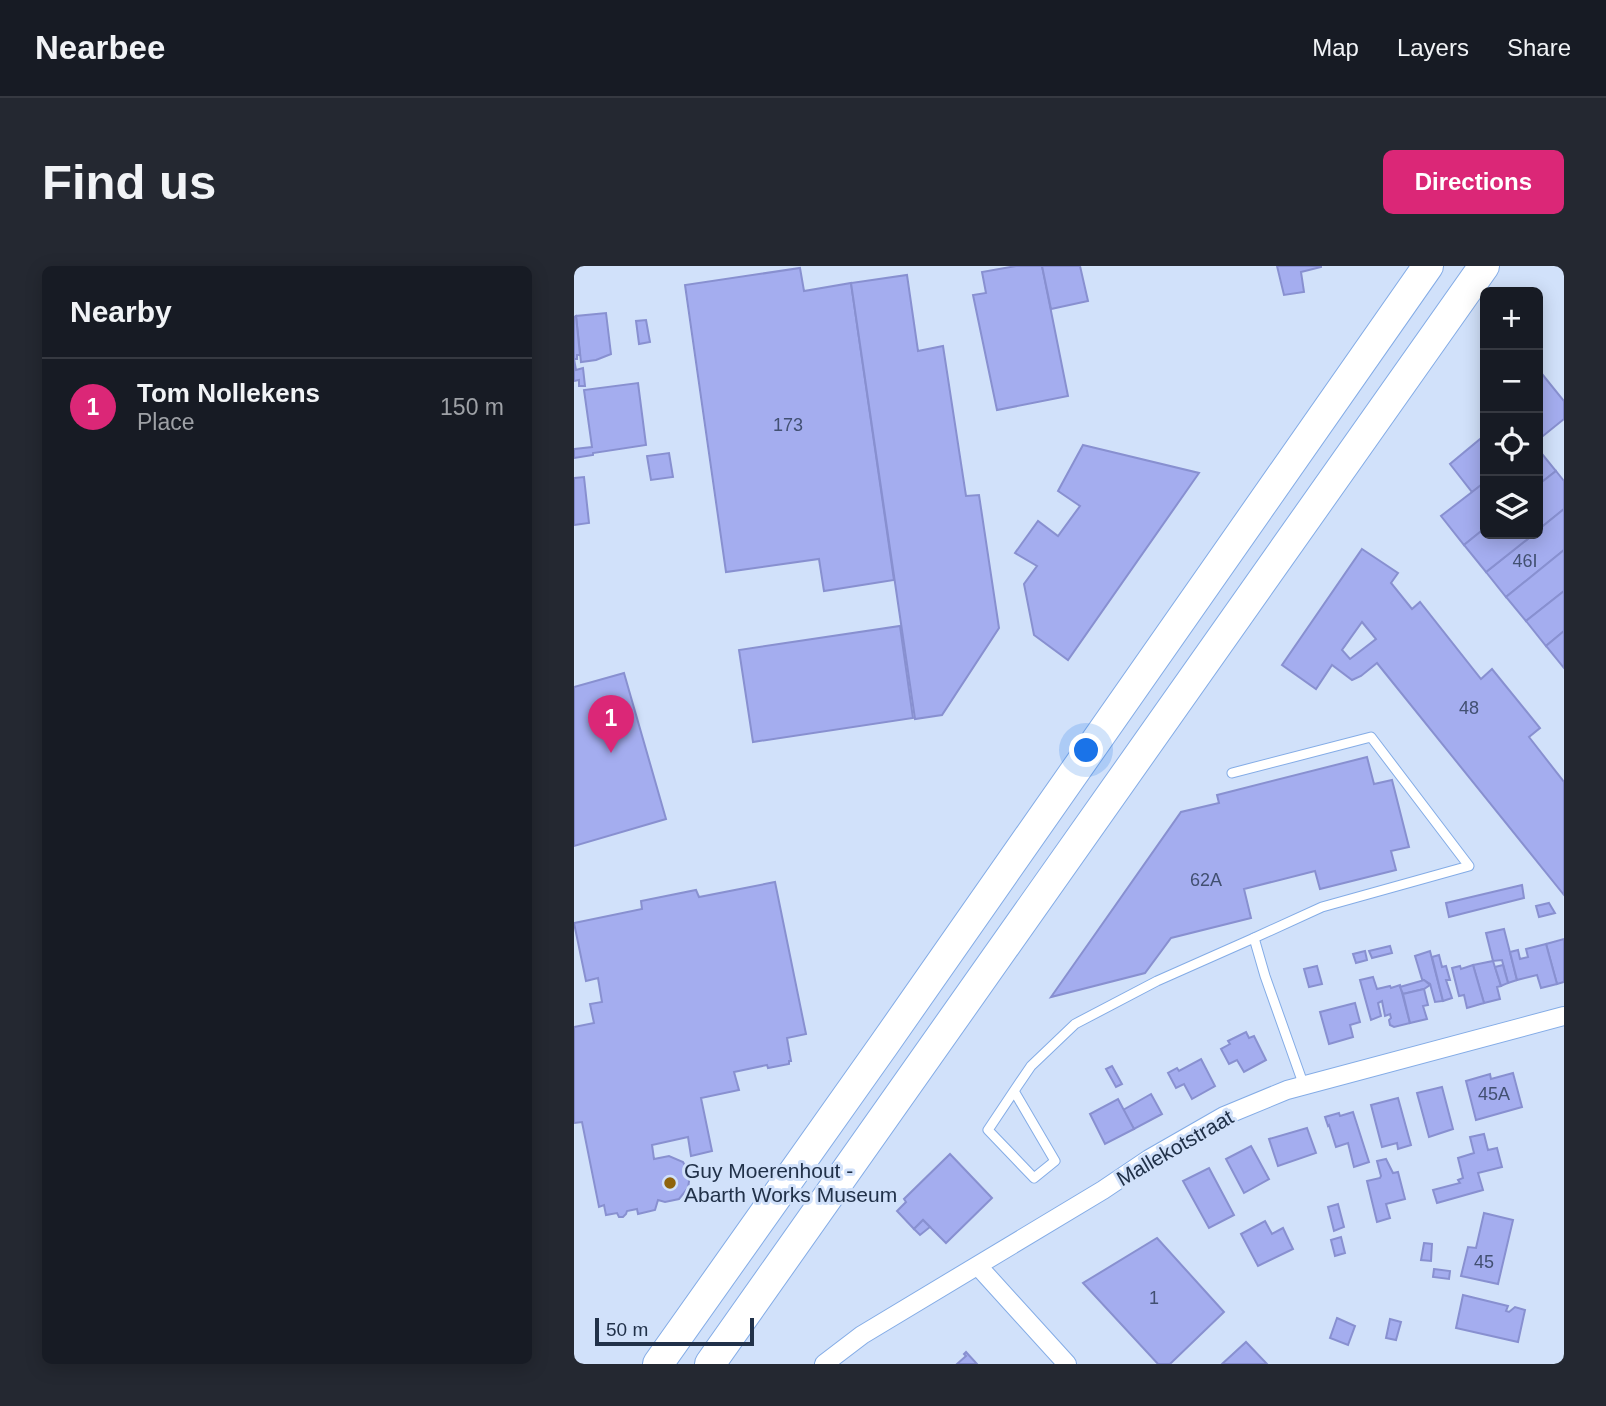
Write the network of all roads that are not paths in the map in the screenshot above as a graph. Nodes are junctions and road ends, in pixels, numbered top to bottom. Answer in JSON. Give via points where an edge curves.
{"nodes":[{"id":1,"x":1428,"y":266,"type":"edge"},
{"id":2,"x":1484,"y":266,"type":"edge"},
{"id":3,"x":1232,"y":773,"type":"dead end"},
{"id":4,"x":1254,"y":938,"type":"junction"},
{"id":5,"x":1564,"y":1016,"type":"edge"},
{"id":6,"x":1304,"y":1086,"type":"junction"},
{"id":7,"x":1014,"y":1091,"type":"junction"},
{"id":8,"x":978,"y":1266,"type":"junction"},
{"id":9,"x":658,"y":1364,"type":"edge"},
{"id":10,"x":710,"y":1364,"type":"edge"},
{"id":11,"x":824,"y":1364,"type":"edge"},
{"id":12,"x":1068,"y":1364,"type":"edge"}],
"edges":[{"from":1,"to":9,"type":"highway"},
{"from":2,"to":10,"type":"highway"},
{"from":3,"to":4,"type":"lane","via":[[1371,737],[1469,866],[1322,907]]},
{"from":4,"to":6,"type":"lane"},
{"from":4,"to":7,"type":"lane","via":[[1075,1024],[1031,1066]]},
{"from":5,"to":6,"type":"street","name":"Mallekotstraat"},
{"from":6,"to":8,"type":"street","name":"Mallekotstraat","via":[[1224,1116]]},
{"from":7,"to":7,"type":"lane","via":[[1055,1161],[1034,1178],[988,1130]]},
{"from":8,"to":11,"type":"street","name":"Mallekotstraat","via":[[862,1335]]},
{"from":8,"to":12,"type":"street"}]}
